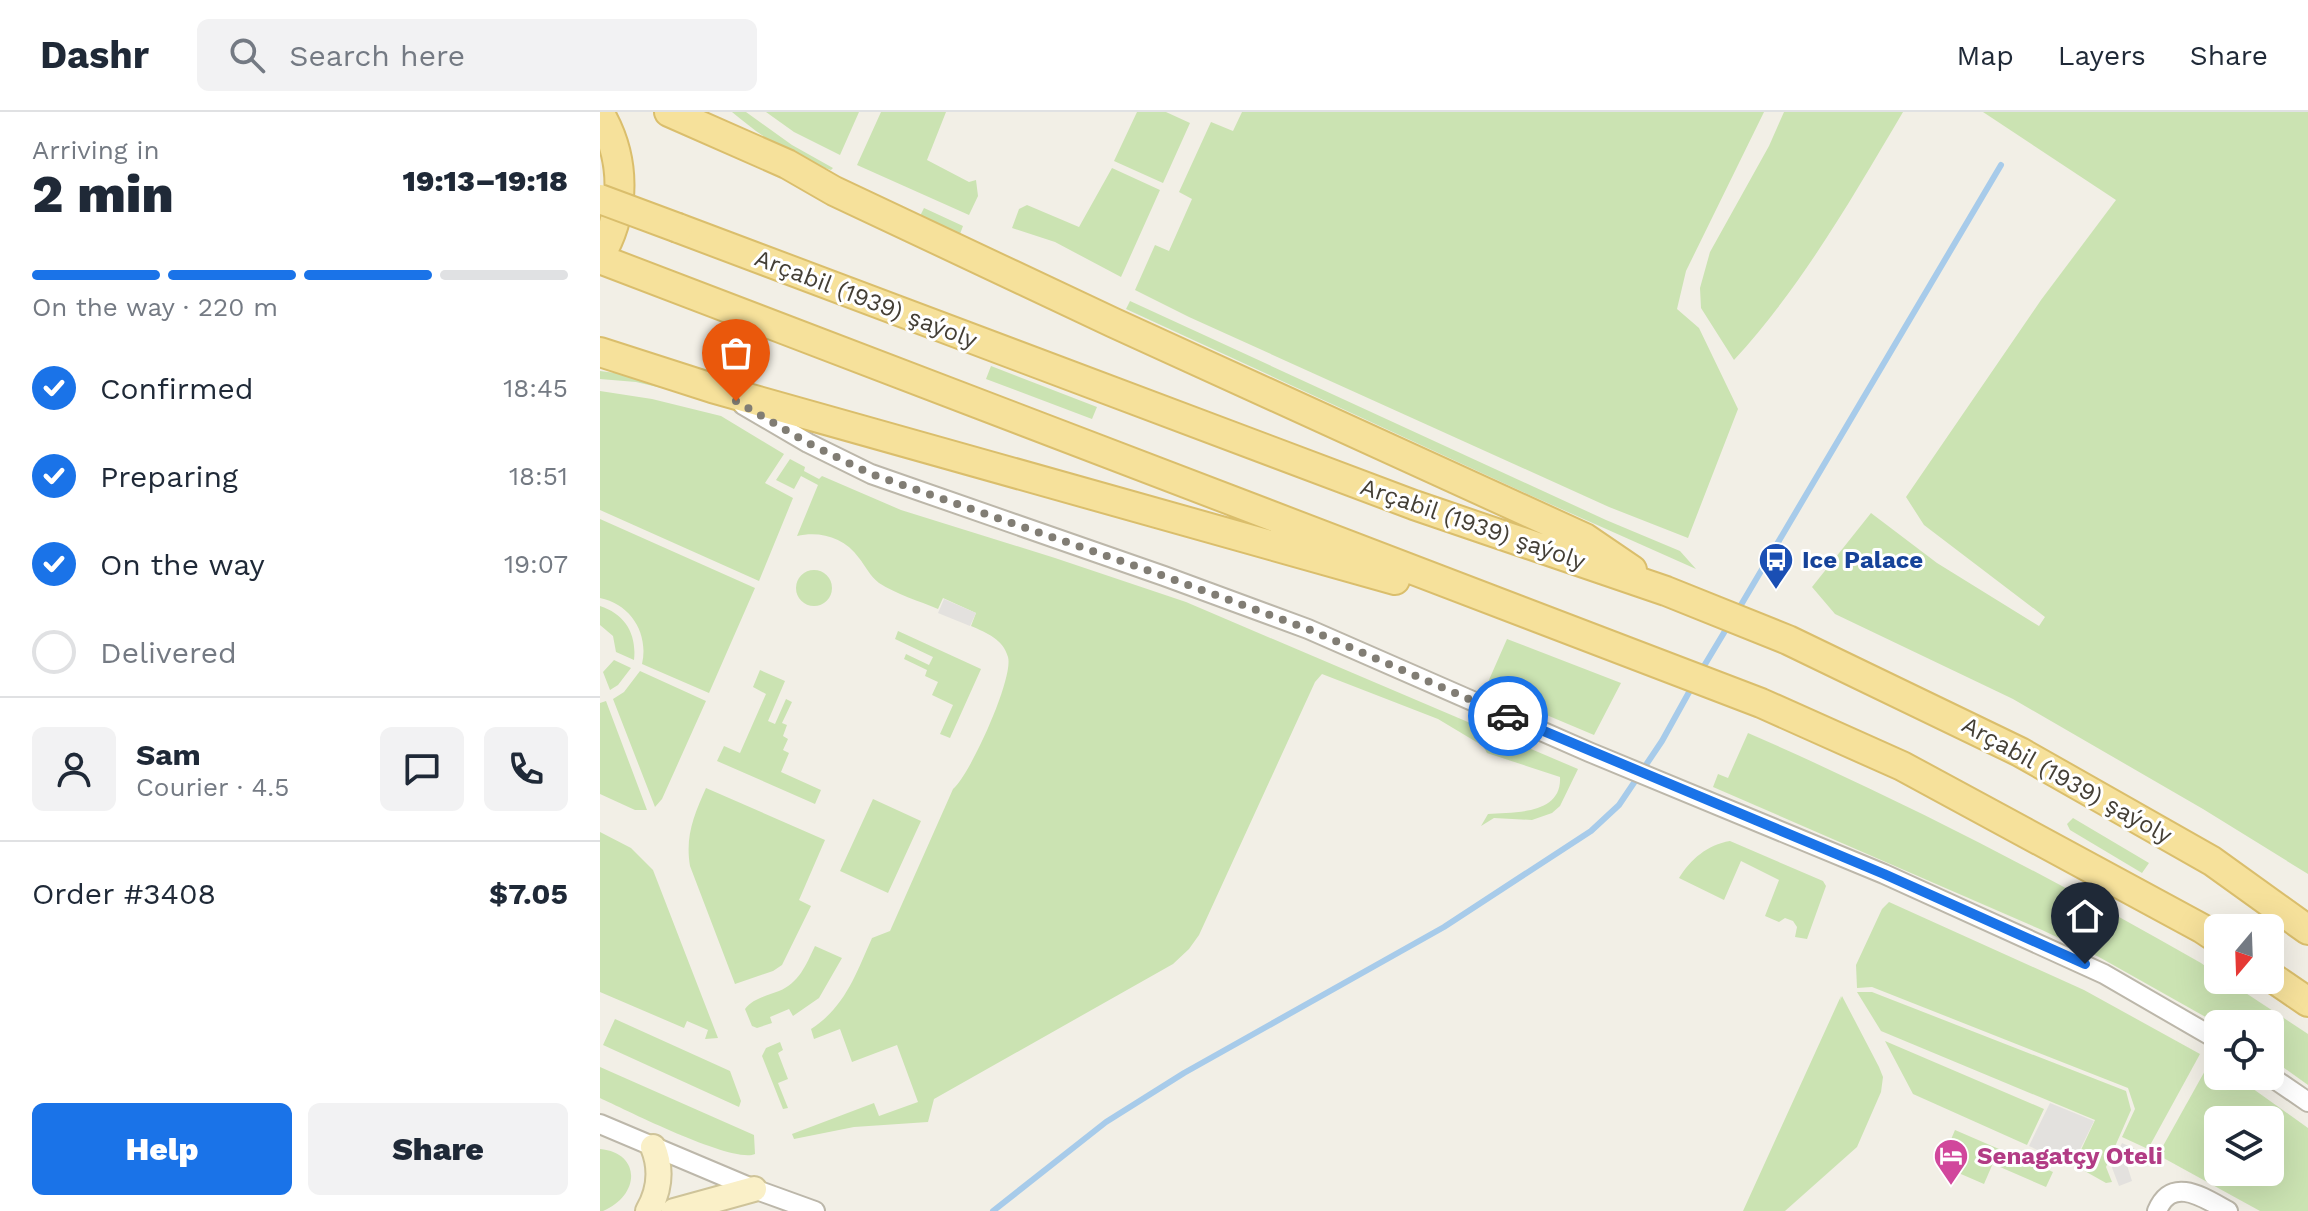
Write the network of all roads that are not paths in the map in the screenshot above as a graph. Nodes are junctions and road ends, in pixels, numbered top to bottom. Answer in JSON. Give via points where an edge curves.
{"nodes":[{"id":1,"x":669,"y":112,"type":"edge"},
{"id":2,"x":713,"y":112,"type":"edge"},
{"id":3,"x":604,"y":114,"type":"edge"},
{"id":4,"x":787,"y":164,"type":"junction"},
{"id":5,"x":600,"y":199,"type":"edge"},
{"id":6,"x":600,"y":258,"type":"edge"},
{"id":7,"x":600,"y":352,"type":"edge"},
{"id":8,"x":712,"y":388,"type":"junction"},
{"id":9,"x":1662,"y":590,"type":"junction"},
{"id":10,"x":1630,"y":652,"type":"junction"},
{"id":11,"x":2212,"y":861,"type":"junction"},
{"id":12,"x":2308,"y":920,"type":"edge"},
{"id":13,"x":2308,"y":930,"type":"edge"},
{"id":14,"x":2204,"y":931,"type":"edge"},
{"id":15,"x":2284,"y":986,"type":"edge"},
{"id":16,"x":2308,"y":1002,"type":"edge"},
{"id":17,"x":2204,"y":1032,"type":"edge"},
{"id":18,"x":2284,"y":1086,"type":"edge"},
{"id":19,"x":2308,"y":1102,"type":"edge"},
{"id":20,"x":600,"y":1124,"type":"edge"},
{"id":21,"x":653,"y":1147,"type":"junction"},
{"id":22,"x":754,"y":1189,"type":"junction"},
{"id":23,"x":648,"y":1211,"type":"edge"},
{"id":24,"x":674,"y":1211,"type":"edge"},
{"id":25,"x":815,"y":1211,"type":"edge"},
{"id":26,"x":2157,"y":1211,"type":"edge"},
{"id":27,"x":2228,"y":1211,"type":"edge"}],
"edges":[{"from":1,"to":4,"type":"main road"},
{"from":2,"to":4,"type":"main road"},
{"from":3,"to":6,"type":"main road","via":[[621,177],[619,209]]},
{"from":4,"to":9,"type":"main road","via":[[1114,323],[1585,538]]},
{"from":5,"to":9,"type":"main road","name":"Arçabil (1939) şaýoly","bridge":true,"via":[[1399,500]]},
{"from":6,"to":10,"type":"main road"},
{"from":7,"to":8,"type":"main road"},
{"from":8,"to":10,"type":"main road","via":[[1387,577]]},
{"from":8,"to":17,"type":"street","via":[[871,474],[1308,629],[1884,874],[2065,955]]},
{"from":9,"to":11,"type":"main road","name":"Arçabil (1939) şaýoly","via":[[1788,640],[2020,752]]},
{"from":10,"to":14,"type":"main road","via":[[1761,703],[1916,773]]},
{"from":11,"to":12,"type":"street"},
{"from":11,"to":13,"type":"main road","name":"Arçabil (1939) şaýoly"},
{"from":15,"to":16,"type":"main road"},
{"from":18,"to":19,"type":"street"},
{"from":20,"to":21,"type":"street"},
{"from":21,"to":22,"type":"street"},
{"from":21,"to":23,"type":"street","via":[[659,1176]]},
{"from":22,"to":24,"type":"street"},
{"from":22,"to":25,"type":"street"},
{"from":26,"to":27,"type":"street","via":[[2162,1199],[2174,1192],[2187,1192]]}]}
